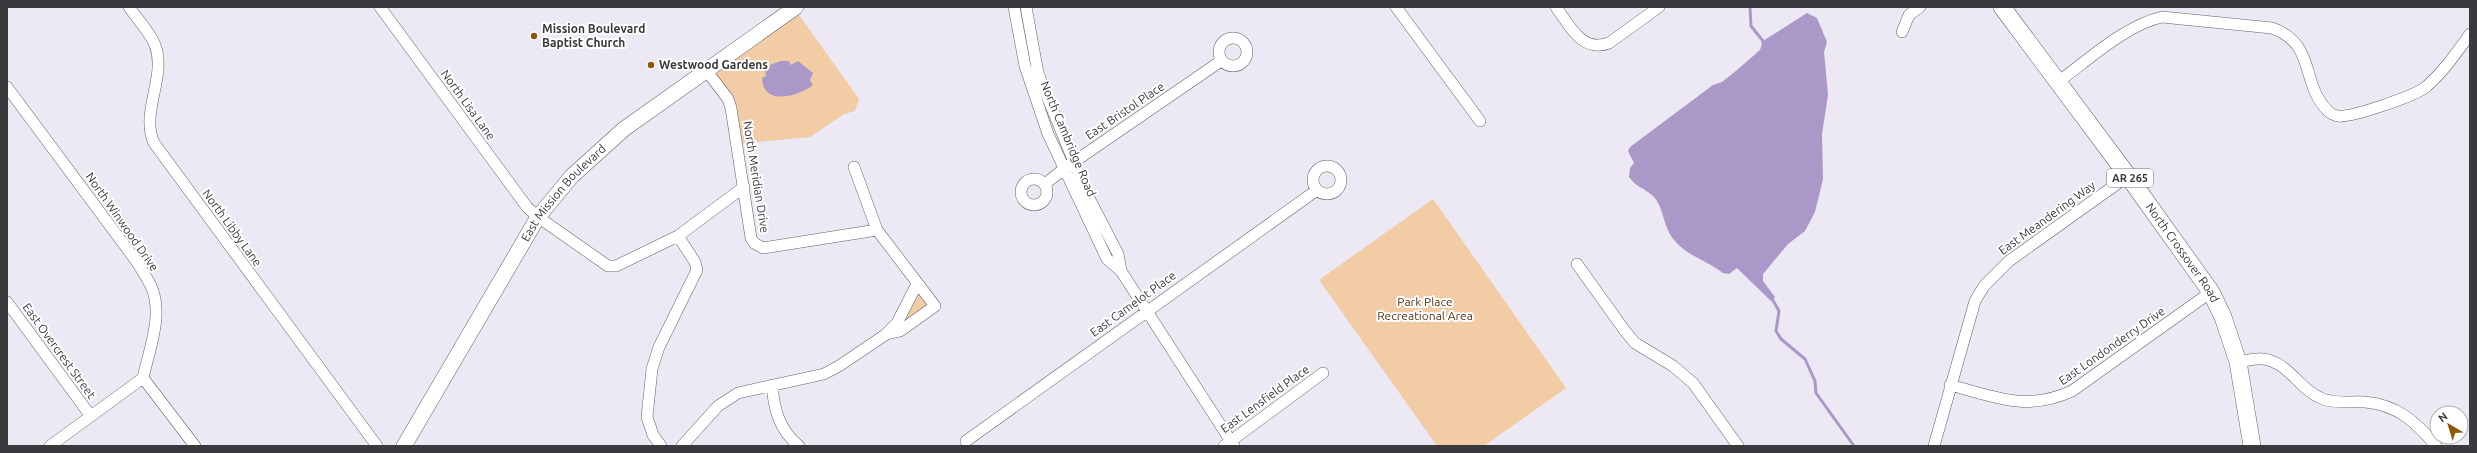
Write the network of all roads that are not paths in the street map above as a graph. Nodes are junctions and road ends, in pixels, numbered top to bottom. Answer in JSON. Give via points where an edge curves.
{"nodes":[{"id":1,"x":129,"y":7,"type":"edge"},
{"id":2,"x":380,"y":7,"type":"edge"},
{"id":3,"x":796,"y":7,"type":"edge"},
{"id":4,"x":1014,"y":7,"type":"edge"},
{"id":5,"x":1026,"y":7,"type":"edge"},
{"id":6,"x":1396,"y":7,"type":"edge"},
{"id":7,"x":1556,"y":7,"type":"edge"},
{"id":8,"x":1659,"y":7,"type":"edge"},
{"id":9,"x":1920,"y":7,"type":"edge"},
{"id":10,"x":2002,"y":7,"type":"edge"},
{"id":11,"x":1902,"y":32,"type":"dead end"},
{"id":12,"x":2470,"y":34,"type":"edge"},
{"id":13,"x":1221,"y":61,"type":"dead end"},
{"id":14,"x":706,"y":70,"type":"junction"},
{"id":15,"x":2058,"y":82,"type":"junction"},
{"id":16,"x":7,"y":87,"type":"edge"},
{"id":17,"x":1480,"y":121,"type":"dead end"},
{"id":18,"x":1069,"y":165,"type":"junction"},
{"id":19,"x":854,"y":167,"type":"dead end"},
{"id":20,"x":2128,"y":176,"type":"junction"},
{"id":21,"x":1045,"y":184,"type":"dead end"},
{"id":22,"x":744,"y":187,"type":"junction"},
{"id":23,"x":1317,"y":190,"type":"dead end"},
{"id":24,"x":538,"y":217,"type":"junction"},
{"id":25,"x":877,"y":230,"type":"junction"},
{"id":26,"x":678,"y":236,"type":"junction"},
{"id":27,"x":1577,"y":264,"type":"dead end"},
{"id":28,"x":917,"y":284,"type":"junction"},
{"id":29,"x":2211,"y":292,"type":"junction"},
{"id":30,"x":7,"y":302,"type":"edge"},
{"id":31,"x":1146,"y":311,"type":"junction"},
{"id":32,"x":886,"y":335,"type":"junction"},
{"id":33,"x":2238,"y":362,"type":"junction"},
{"id":34,"x":1323,"y":373,"type":"dead end"},
{"id":35,"x":143,"y":378,"type":"junction"},
{"id":36,"x":772,"y":385,"type":"junction"},
{"id":37,"x":1950,"y":386,"type":"junction"},
{"id":38,"x":90,"y":415,"type":"junction"},
{"id":39,"x":966,"y":441,"type":"dead end"},
{"id":40,"x":1229,"y":444,"type":"edge"},
{"id":41,"x":50,"y":446,"type":"edge"},
{"id":42,"x":195,"y":446,"type":"edge"},
{"id":43,"x":377,"y":446,"type":"edge"},
{"id":44,"x":404,"y":446,"type":"edge"},
{"id":45,"x":660,"y":446,"type":"edge"},
{"id":46,"x":682,"y":446,"type":"edge"},
{"id":47,"x":799,"y":446,"type":"edge"},
{"id":48,"x":1738,"y":446,"type":"edge"},
{"id":49,"x":1934,"y":446,"type":"edge"},
{"id":50,"x":2252,"y":446,"type":"edge"},
{"id":51,"x":2436,"y":446,"type":"edge"}],
"edges":[{"from":1,"to":43,"type":"street","name":"North Libby Lane","via":[[152,38],[158,57],[149,121],[154,143]]},
{"from":2,"to":24,"type":"street","name":"North Lisa Lane","via":[[527,207]]},
{"from":3,"to":14,"type":"main road","name":"East Mission Boulevard"},
{"from":4,"to":18,"type":"street","name":"North Cambridge Road","via":[[1025,66],[1035,100]]},
{"from":5,"to":18,"type":"street","name":"North Cambridge Road","via":[[1038,73]]},
{"from":6,"to":17,"type":"street"},
{"from":7,"to":8,"type":"street","via":[[1579,39],[1594,46],[1609,43]]},
{"from":9,"to":11,"type":"street","via":[[1909,15]]},
{"from":10,"to":15,"type":"main road","name":"North Crossover Road","number":"AR 265"},
{"from":12,"to":15,"type":"street","via":[[2454,57],[2426,88],[2398,101],[2348,116],[2329,112],[2316,94],[2301,50],[2285,33],[2272,28],[2162,17],[2149,20],[2135,27]]},
{"from":13,"to":18,"type":"street","name":"East Bristol Place"},
{"from":14,"to":22,"type":"street","name":"North Meridian Drive","via":[[728,99],[731,108]]},
{"from":14,"to":24,"type":"main road","name":"East Mission Boulevard","via":[[605,145],[572,176]]},
{"from":15,"to":20,"type":"main road","name":"North Crossover Road","number":"AR 265"},
{"from":16,"to":35,"type":"street","name":"North Winwood Drive","via":[[137,262],[152,287],[156,308],[155,324]]},
{"from":18,"to":21,"type":"street","name":"East Bristol Place"},
{"from":18,"to":31,"type":"street","name":"North Cambridge Road","via":[[1107,259],[1121,271]]},
{"from":19,"to":25,"type":"street"},
{"from":20,"to":29,"type":"main road","name":"North Crossover Road","number":"AR 265"},
{"from":20,"to":37,"type":"street","name":"East Meandering Way","via":[[2009,261],[1984,286],[1975,301]]},
{"from":22,"to":25,"type":"street","name":"North Meridian Drive","via":[[751,238],[758,247]]},
{"from":22,"to":26,"type":"street","name":"North Lisa Lane"},
{"from":23,"to":31,"type":"street","name":"East Camelot Place"},
{"from":24,"to":26,"type":"street","name":"North Lisa Lane","via":[[608,266],[616,266]]},
{"from":24,"to":44,"type":"main road","name":"East Mission Boulevard"},
{"from":25,"to":28,"type":"street"},
{"from":26,"to":45,"type":"street","via":[[695,262],[697,270],[695,279],[659,347],[652,369],[647,417],[653,436]]},
{"from":27,"to":48,"type":"street","via":[[1625,332],[1635,343],[1673,366],[1693,383]]},
{"from":28,"to":32,"type":"street","via":[[897,324]]},
{"from":28,"to":32,"type":"street","via":[[935,306],[900,331]]},
{"from":29,"to":33,"type":"main road","name":"North Crossover Road","number":"AR 265","via":[[2223,317]]},
{"from":29,"to":37,"type":"street","name":"East Londonderry Drive","via":[[2072,391],[2058,398],[2031,403],[2014,402]]},
{"from":30,"to":38,"type":"street","name":"East Overcrest Street"},
{"from":31,"to":39,"type":"street","name":"East Camelot Place"},
{"from":31,"to":40,"type":"street","name":"North Cambridge Road"},
{"from":32,"to":36,"type":"street","via":[[824,374]]},
{"from":33,"to":50,"type":"main road","name":"North Crossover Road","number":"AR 265"},
{"from":33,"to":51,"type":"street","via":[[2262,358],[2278,363],[2308,390],[2323,399],[2366,402],[2403,413],[2417,424]]},
{"from":34,"to":40,"type":"street","name":"East Lensfield Place"},
{"from":35,"to":38,"type":"street"},
{"from":35,"to":42,"type":"street"},
{"from":36,"to":46,"type":"street","via":[[748,389],[728,398]]},
{"from":36,"to":47,"type":"street","via":[[779,421]]},
{"from":37,"to":49,"type":"street","name":"East Meandering Way"},
{"from":38,"to":41,"type":"street"}]}
